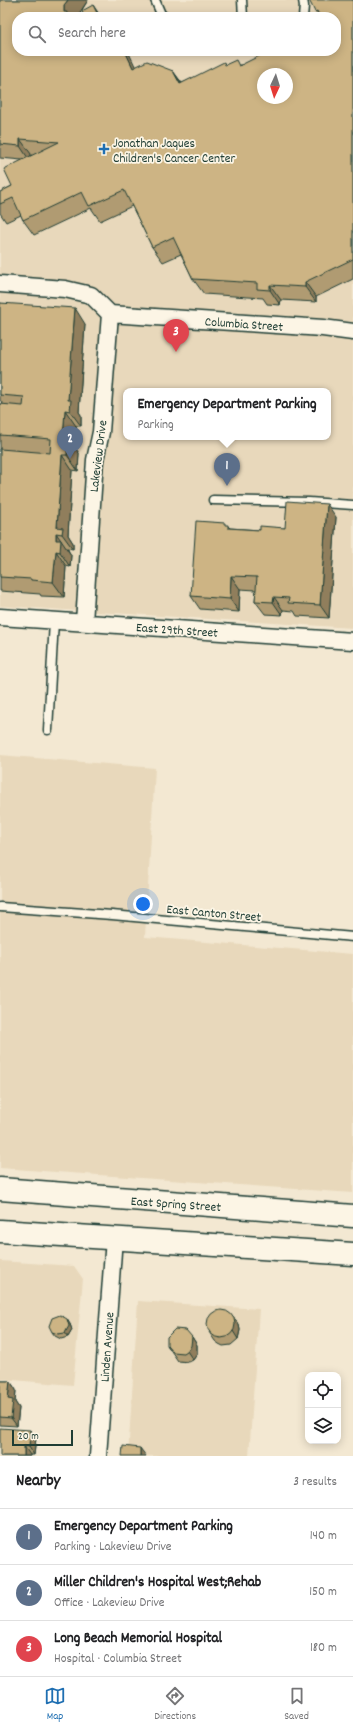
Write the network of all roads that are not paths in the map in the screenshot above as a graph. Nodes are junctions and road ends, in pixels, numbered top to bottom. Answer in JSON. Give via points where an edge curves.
{"nodes":[{"id":1,"x":155,"y":0,"type":"edge"},
{"id":2,"x":242,"y":0,"type":"edge"},
{"id":3,"x":303,"y":0,"type":"edge"},
{"id":4,"x":161,"y":12,"type":"edge"},
{"id":5,"x":243,"y":12,"type":"edge"},
{"id":6,"x":303,"y":12,"type":"edge"},
{"id":7,"x":0,"y":284,"type":"edge"},
{"id":8,"x":110,"y":314,"type":"junction"},
{"id":9,"x":353,"y":332,"type":"edge"},
{"id":10,"x":213,"y":500,"type":"dead end"},
{"id":11,"x":353,"y":506,"type":"edge"},
{"id":12,"x":0,"y":617,"type":"edge"},
{"id":13,"x":54,"y":620,"type":"junction"},
{"id":14,"x":84,"y":622,"type":"junction"},
{"id":15,"x":353,"y":637,"type":"edge"},
{"id":16,"x":48,"y":730,"type":"dead end"},
{"id":17,"x":0,"y":907,"type":"edge"},
{"id":18,"x":353,"y":937,"type":"edge"},
{"id":19,"x":0,"y":1189,"type":"edge"},
{"id":20,"x":353,"y":1216,"type":"edge"},
{"id":21,"x":0,"y":1231,"type":"edge"},
{"id":22,"x":114,"y":1238,"type":"junction"},
{"id":23,"x":353,"y":1254,"type":"edge"},
{"id":24,"x":98,"y":1456,"type":"edge"}],
"edges":[{"from":1,"to":4,"type":"lane"},
{"from":2,"to":5,"type":"lane"},
{"from":3,"to":6,"type":"lane"},
{"from":7,"to":8,"type":"street","via":[[65,289],[91,295]]},
{"from":8,"to":9,"type":"street","name":"Columbia Street"},
{"from":8,"to":14,"type":"street","name":"Lakeview Drive","via":[[101,432],[95,460]]},
{"from":10,"to":11,"type":"lane","via":[[309,502]]},
{"from":12,"to":13,"type":"street","name":"East 29th Street"},
{"from":13,"to":14,"type":"street","name":"East 29th Street"},
{"from":13,"to":16,"type":"lane"},
{"from":14,"to":15,"type":"street","name":"East 29th Street"},
{"from":17,"to":18,"type":"lane","name":"East Canton Street"},
{"from":19,"to":20,"type":"main road","name":"East Spring Street"},
{"from":21,"to":22,"type":"main road"},
{"from":22,"to":23,"type":"main road"},
{"from":22,"to":24,"type":"street","name":"Linden Avenue"}]}
